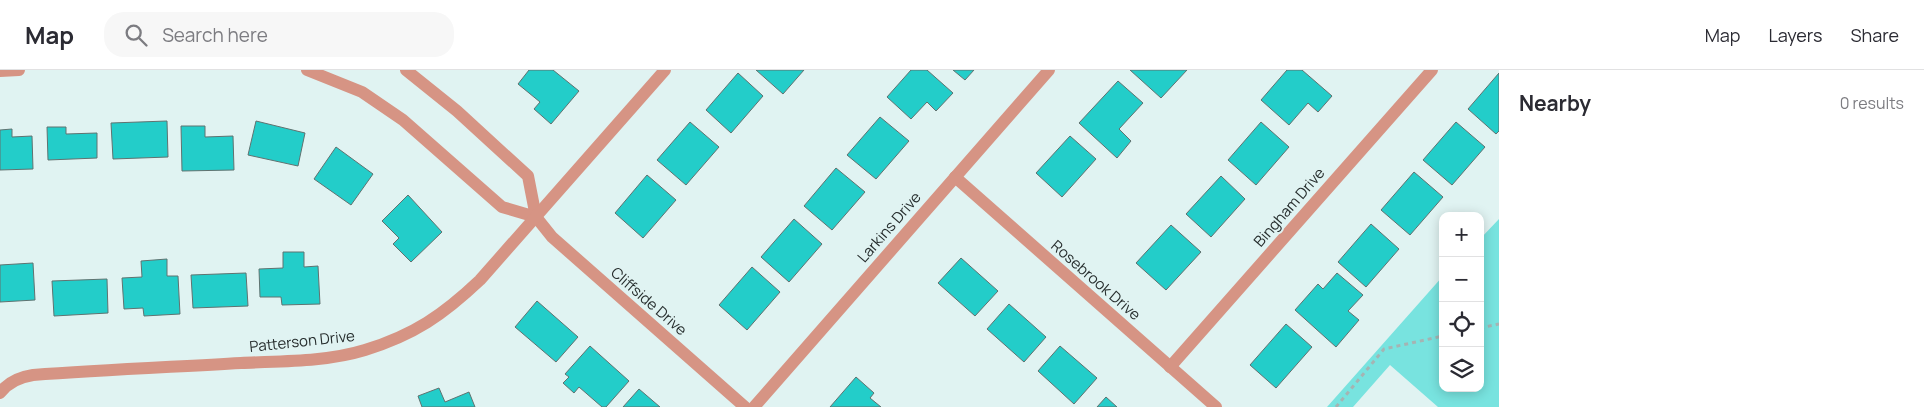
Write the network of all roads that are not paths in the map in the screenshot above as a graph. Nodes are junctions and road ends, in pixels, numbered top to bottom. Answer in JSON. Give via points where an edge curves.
{"nodes":[{"id":1,"x":19,"y":70,"type":"edge"},
{"id":2,"x":306,"y":70,"type":"edge"},
{"id":3,"x":406,"y":70,"type":"edge"},
{"id":4,"x":665,"y":70,"type":"edge"},
{"id":5,"x":1049,"y":70,"type":"edge"},
{"id":6,"x":1432,"y":70,"type":"edge"},
{"id":7,"x":0,"y":71,"type":"edge"},
{"id":8,"x":955,"y":176,"type":"junction"},
{"id":9,"x":536,"y":217,"type":"junction"},
{"id":10,"x":1170,"y":366,"type":"junction"},
{"id":11,"x":4,"y":389,"type":"edge"},
{"id":12,"x":745,"y":407,"type":"edge"},
{"id":13,"x":754,"y":407,"type":"edge"},
{"id":14,"x":1216,"y":407,"type":"edge"}],
"edges":[{"from":1,"to":7,"type":"street"},
{"from":2,"to":9,"type":"street","via":[[369,96],[403,120],[502,207]]},
{"from":3,"to":9,"type":"street","name":"Cliffside Drive","via":[[528,176]]},
{"from":4,"to":9,"type":"street","name":"Patterson Drive"},
{"from":5,"to":8,"type":"street","name":"Larkins Drive"},
{"from":6,"to":10,"type":"street","name":"Bingham Drive"},
{"from":8,"to":10,"type":"street","name":"Rosebrook Drive"},
{"from":8,"to":13,"type":"street","name":"Larkins Drive"},
{"from":9,"to":11,"type":"street","name":"Patterson Drive","via":[[459,300],[434,319],[396,339],[363,351],[302,360],[33,374]]},
{"from":9,"to":12,"type":"street","name":"Cliffside Drive","via":[[552,238]]},
{"from":10,"to":14,"type":"street","name":"Rosebrook Drive"}]}
